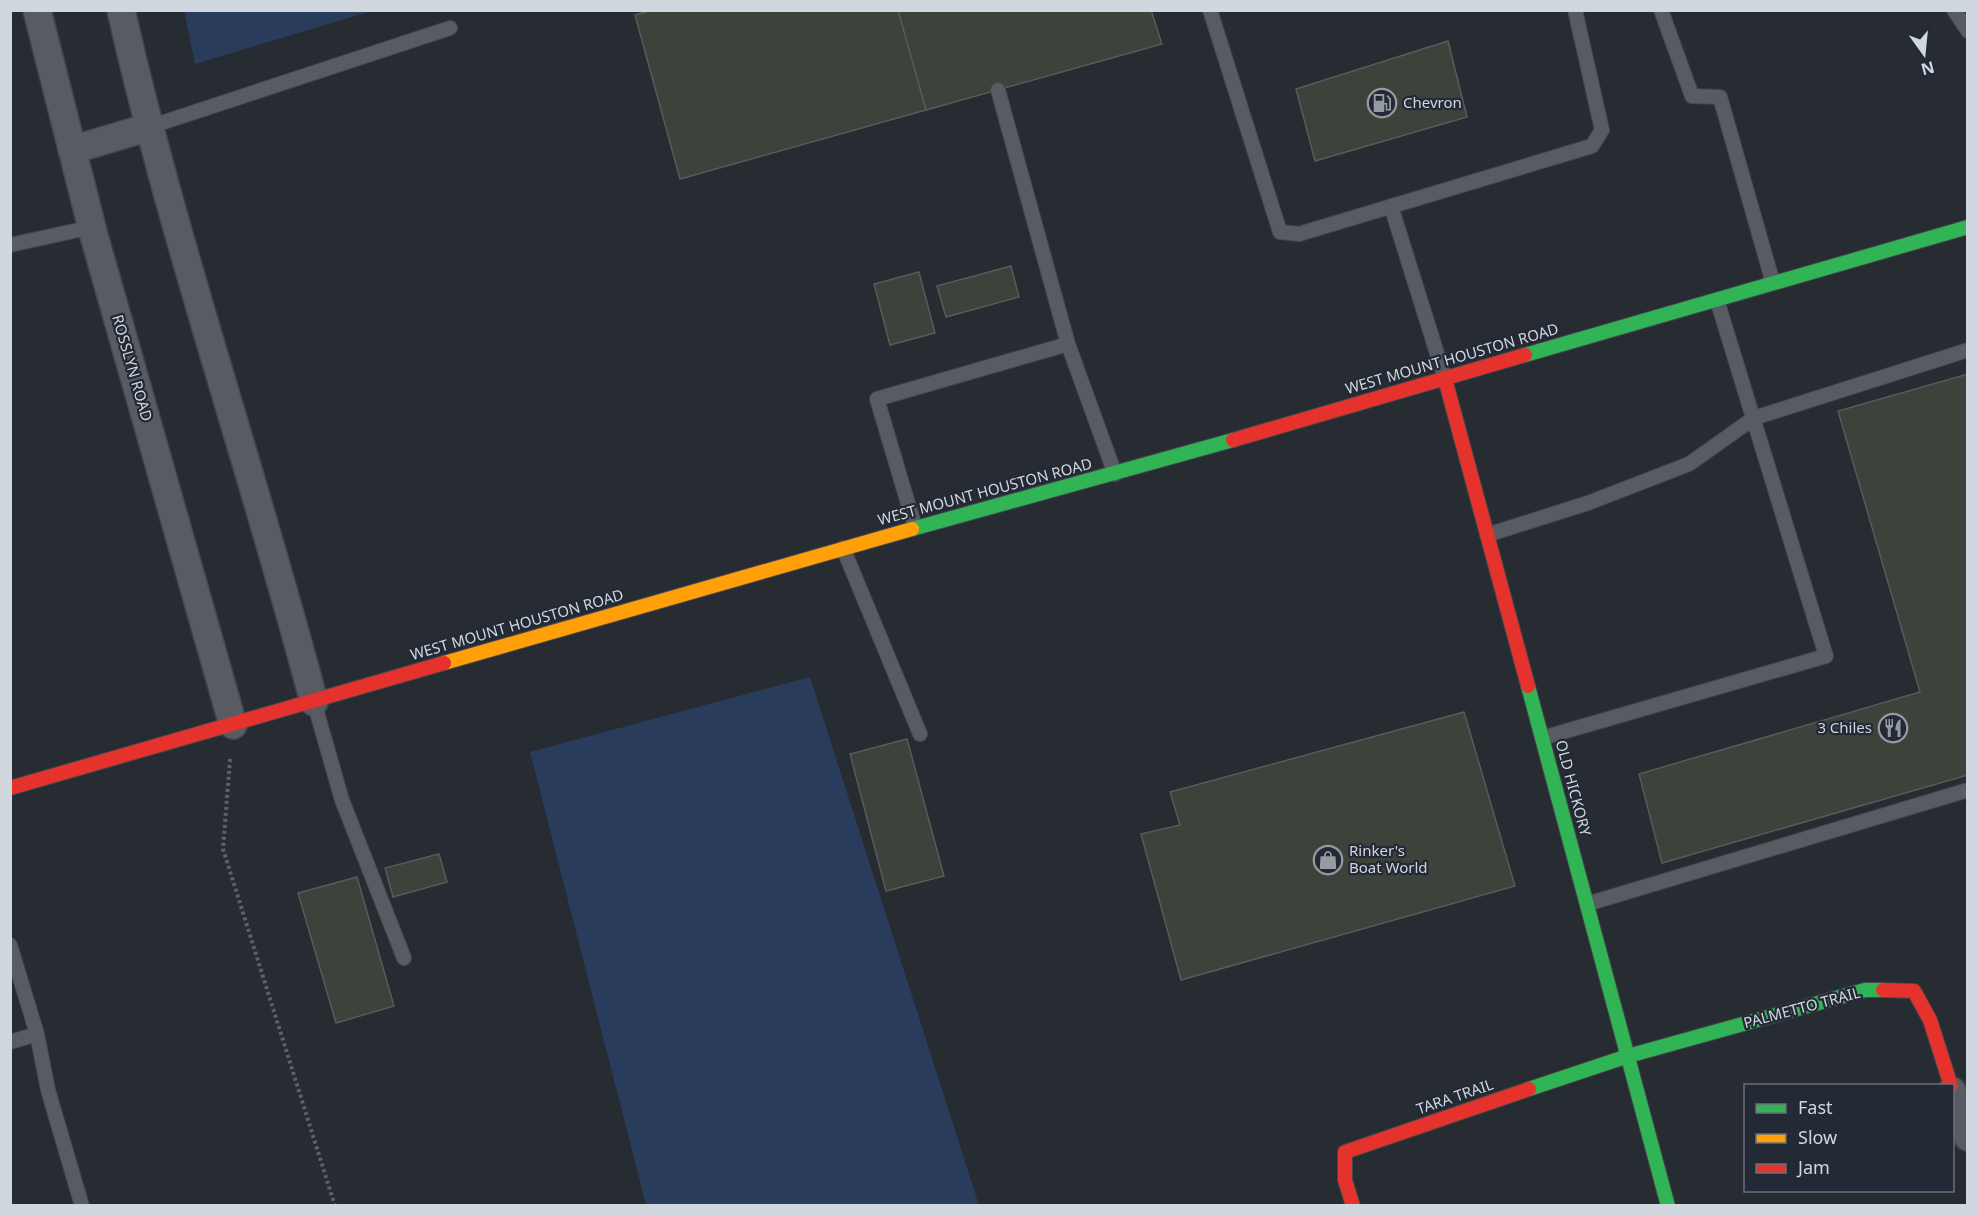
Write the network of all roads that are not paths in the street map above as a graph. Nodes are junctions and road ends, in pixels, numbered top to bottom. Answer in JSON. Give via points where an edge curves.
{"nodes":[{"id":1,"x":38,"y":10,"type":"edge"},
{"id":2,"x":120,"y":10,"type":"edge"},
{"id":3,"x":1210,"y":10,"type":"edge"},
{"id":4,"x":1575,"y":10,"type":"edge"},
{"id":5,"x":1661,"y":10,"type":"edge"},
{"id":6,"x":1954,"y":10,"type":"edge"},
{"id":7,"x":450,"y":28,"type":"dead end"},
{"id":8,"x":1968,"y":31,"type":"edge"},
{"id":9,"x":998,"y":90,"type":"dead end"},
{"id":10,"x":149,"y":127,"type":"junction"},
{"id":11,"x":72,"y":150,"type":"junction"},
{"id":12,"x":1391,"y":206,"type":"junction"},
{"id":13,"x":92,"y":226,"type":"junction"},
{"id":14,"x":1968,"y":227,"type":"edge"},
{"id":15,"x":10,"y":245,"type":"edge"},
{"id":16,"x":1773,"y":284,"type":"junction"},
{"id":17,"x":1717,"y":300,"type":"junction"},
{"id":18,"x":1068,"y":344,"type":"junction"},
{"id":19,"x":1968,"y":350,"type":"edge"},
{"id":20,"x":1445,"y":379,"type":"junction"},
{"id":21,"x":1754,"y":418,"type":"junction"},
{"id":22,"x":1115,"y":474,"type":"junction"},
{"id":23,"x":915,"y":528,"type":"junction"},
{"id":24,"x":1487,"y":535,"type":"junction"},
{"id":25,"x":843,"y":548,"type":"junction"},
{"id":26,"x":314,"y":702,"type":"junction"},
{"id":27,"x":233,"y":724,"type":"junction"},
{"id":28,"x":921,"y":734,"type":"dead end"},
{"id":29,"x":1542,"y":738,"type":"junction"},
{"id":30,"x":10,"y":788,"type":"edge"},
{"id":31,"x":1968,"y":790,"type":"edge"},
{"id":32,"x":1587,"y":904,"type":"junction"},
{"id":33,"x":10,"y":945,"type":"edge"},
{"id":34,"x":404,"y":958,"type":"dead end"},
{"id":35,"x":37,"y":1034,"type":"junction"},
{"id":36,"x":10,"y":1042,"type":"edge"},
{"id":37,"x":1628,"y":1056,"type":"junction"},
{"id":38,"x":1950,"y":1084,"type":"edge"},
{"id":39,"x":1954,"y":1093,"type":"edge"},
{"id":40,"x":1968,"y":1137,"type":"edge"},
{"id":41,"x":82,"y":1206,"type":"edge"},
{"id":42,"x":1353,"y":1206,"type":"edge"},
{"id":43,"x":1668,"y":1206,"type":"edge"}],
"edges":[{"from":1,"to":11,"type":"street","name":"ROSSLYN ROAD"},
{"from":2,"to":10,"type":"street"},
{"from":3,"to":12,"type":"lane","via":[[1280,232],[1299,234]]},
{"from":4,"to":12,"type":"lane","via":[[1602,130],[1592,146]]},
{"from":5,"to":16,"type":"lane","via":[[1692,96],[1720,97]]},
{"from":6,"to":8,"type":"lane"},
{"from":7,"to":10,"type":"lane"},
{"from":9,"to":18,"type":"lane"},
{"from":10,"to":11,"type":"street"},
{"from":10,"to":26,"type":"street"},
{"from":11,"to":13,"type":"street","name":"ROSSLYN ROAD"},
{"from":12,"to":20,"type":"lane"},
{"from":13,"to":15,"type":"lane"},
{"from":13,"to":27,"type":"street","name":"ROSSLYN ROAD"},
{"from":14,"to":16,"type":"main road","name":"WEST MOUNT HOUSTON ROAD"},
{"from":16,"to":17,"type":"main road","name":"WEST MOUNT HOUSTON ROAD"},
{"from":17,"to":20,"type":"main road","name":"WEST MOUNT HOUSTON ROAD"},
{"from":17,"to":21,"type":"lane"},
{"from":18,"to":22,"type":"lane"},
{"from":18,"to":23,"type":"lane","via":[[877,399]]},
{"from":19,"to":21,"type":"lane"},
{"from":20,"to":22,"type":"main road","name":"WEST MOUNT HOUSTON ROAD"},
{"from":20,"to":24,"type":"main road","name":"OLD HICKORY"},
{"from":21,"to":24,"type":"lane","via":[[1689,464],[1588,503]]},
{"from":21,"to":29,"type":"lane","via":[[1826,656]]},
{"from":22,"to":23,"type":"main road","name":"WEST MOUNT HOUSTON ROAD"},
{"from":23,"to":25,"type":"main road","name":"WEST MOUNT HOUSTON ROAD"},
{"from":24,"to":29,"type":"main road","name":"OLD HICKORY"},
{"from":25,"to":26,"type":"main road","name":"WEST MOUNT HOUSTON ROAD"},
{"from":25,"to":28,"type":"lane"},
{"from":26,"to":27,"type":"main road","name":"WEST MOUNT HOUSTON ROAD"},
{"from":26,"to":34,"type":"lane","via":[[342,800]]},
{"from":27,"to":30,"type":"main road","name":"WEST MOUNT HOUSTON ROAD"},
{"from":29,"to":32,"type":"main road","name":"OLD HICKORY"},
{"from":31,"to":32,"type":"lane"},
{"from":32,"to":37,"type":"main road","name":"OLD HICKORY"},
{"from":33,"to":35,"type":"lane"},
{"from":35,"to":36,"type":"lane"},
{"from":35,"to":41,"type":"lane","via":[[48,1090]]},
{"from":37,"to":38,"type":"main road","name":"PALMETTO TRAIL","via":[[1865,990],[1914,991],[1930,1020]]},
{"from":37,"to":42,"type":"main road","name":"TARA TRAIL","via":[[1345,1152],[1345,1180]]},
{"from":37,"to":43,"type":"main road","name":"OLD HICKORY"},
{"from":39,"to":40,"type":"street"}]}
